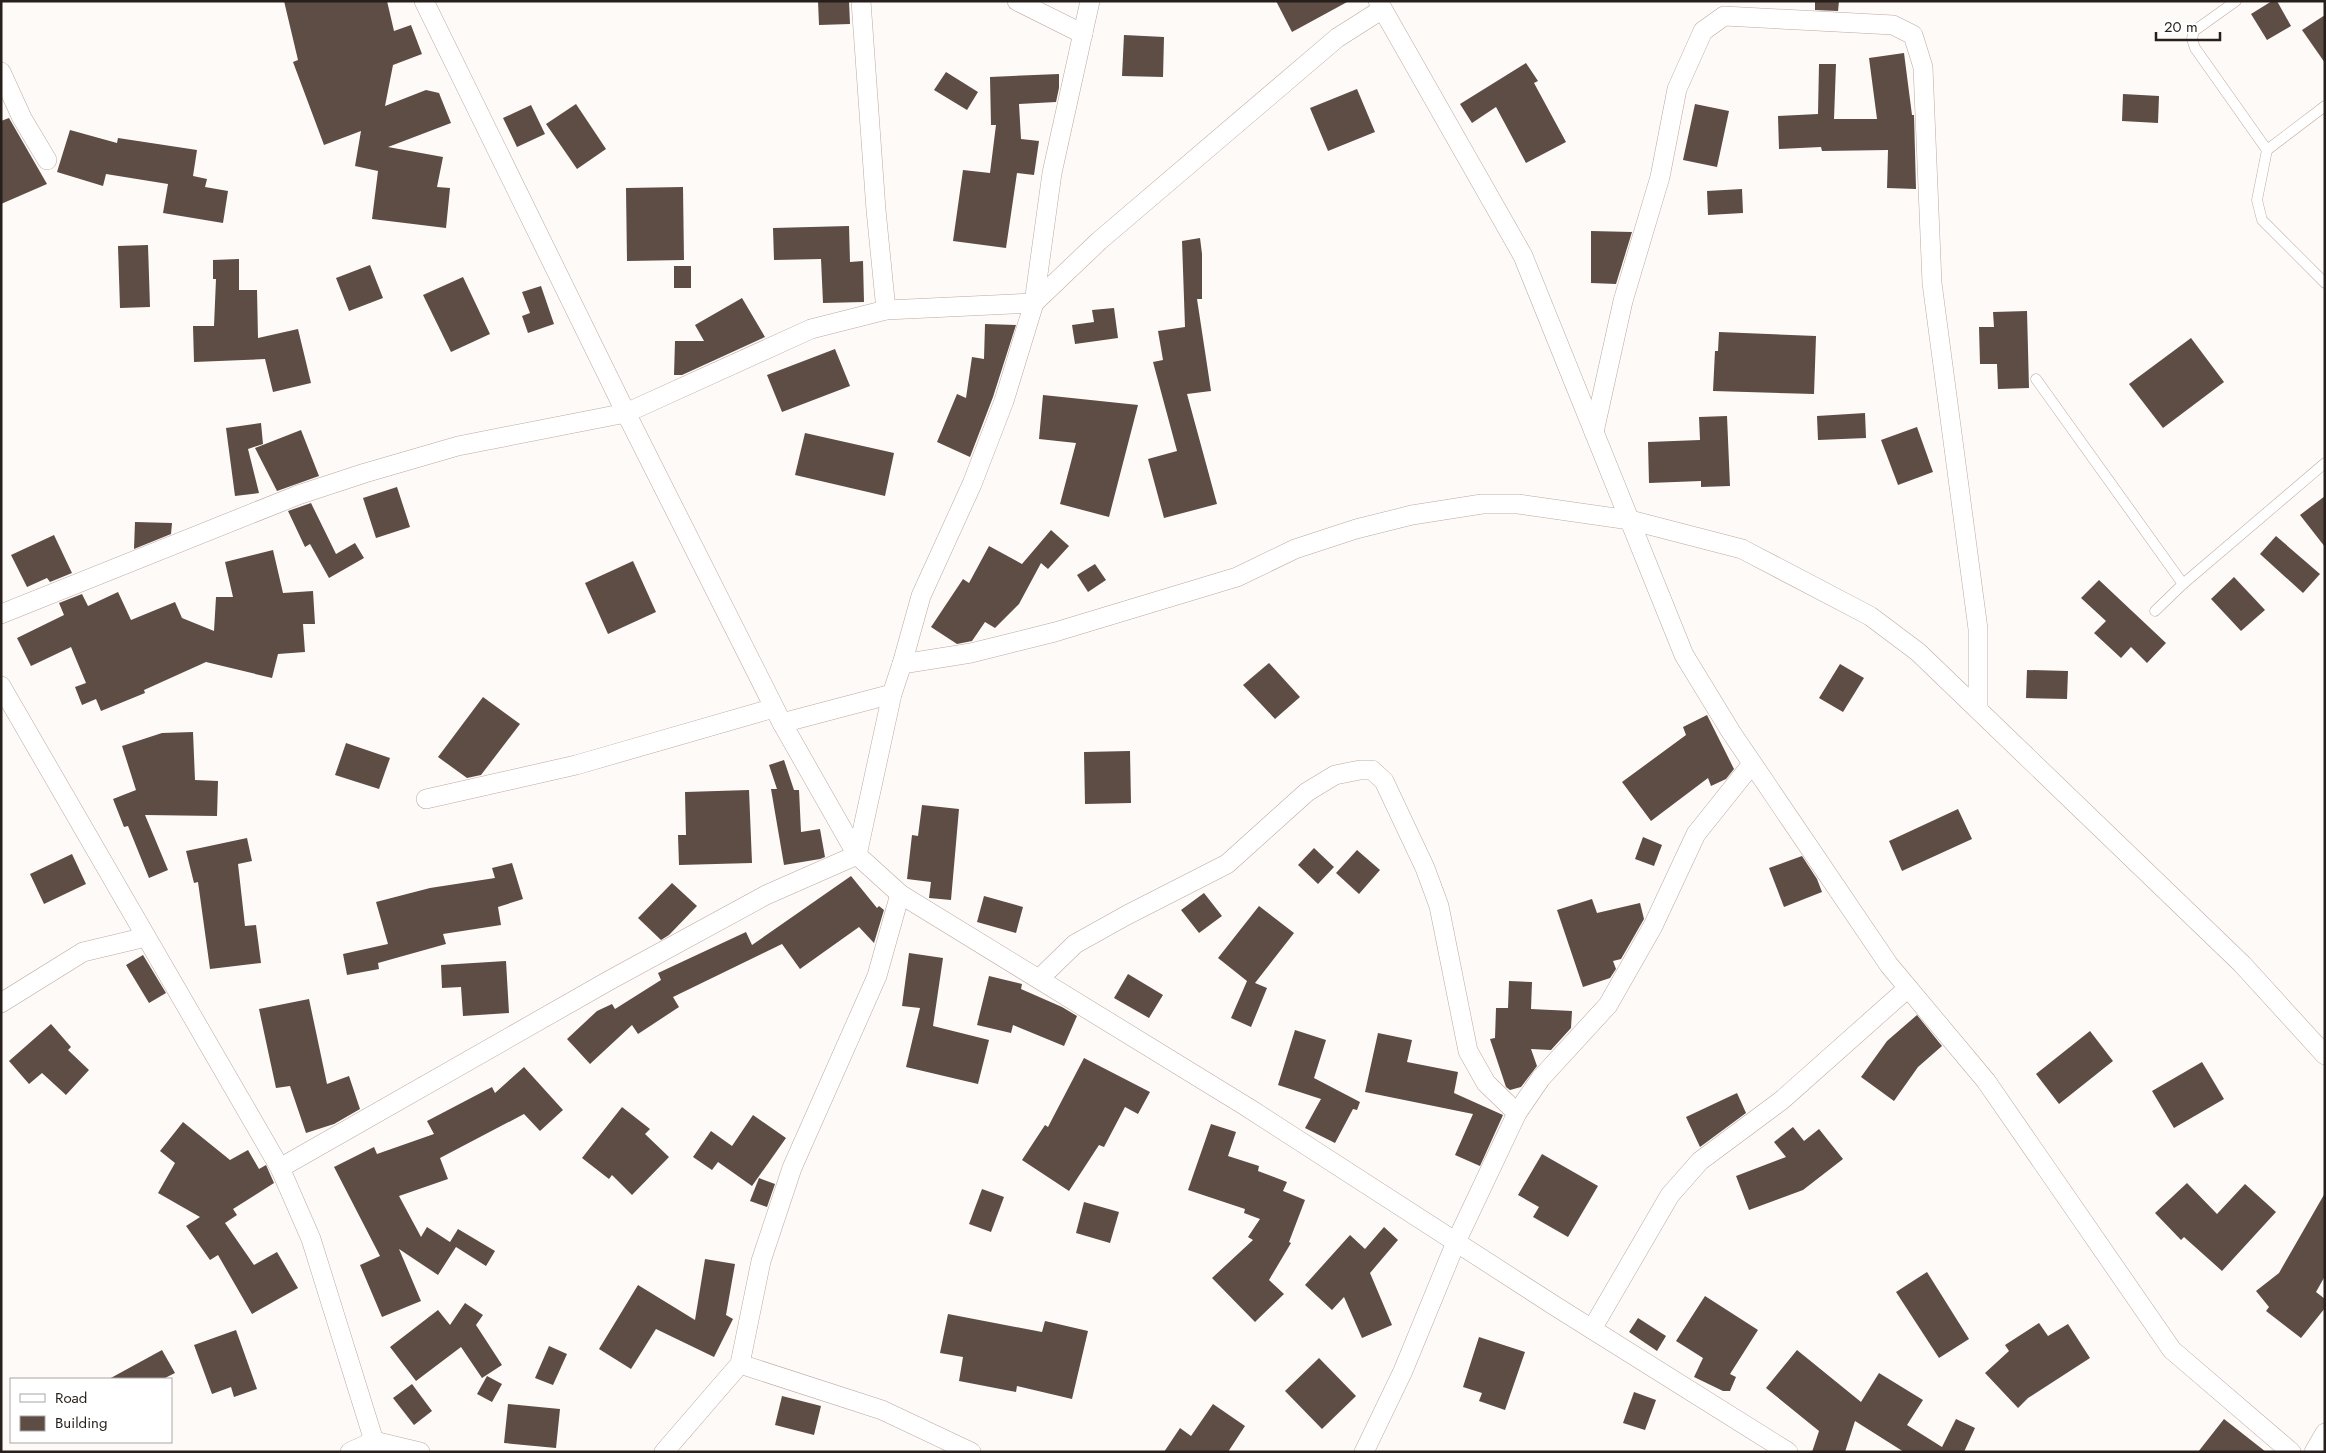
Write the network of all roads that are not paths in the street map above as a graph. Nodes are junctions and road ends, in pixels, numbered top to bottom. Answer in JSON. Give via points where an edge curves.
{"nodes":[{"id":1,"x":424,"y":1,"type":"edge"},
{"id":2,"x":861,"y":1,"type":"edge"},
{"id":3,"x":1017,"y":1,"type":"edge"},
{"id":4,"x":1090,"y":1,"type":"edge"},
{"id":5,"x":2236,"y":1,"type":"edge"},
{"id":6,"x":1379,"y":6,"type":"edge"},
{"id":7,"x":1083,"y":34,"type":"junction"},
{"id":8,"x":1,"y":72,"type":"edge"},
{"id":9,"x":2325,"y":106,"type":"edge"},
{"id":10,"x":2267,"y":150,"type":"junction"},
{"id":11,"x":47,"y":160,"type":"dead end"},
{"id":12,"x":2325,"y":283,"type":"edge"},
{"id":13,"x":1034,"y":303,"type":"junction"},
{"id":14,"x":886,"y":310,"type":"junction"},
{"id":15,"x":2036,"y":379,"type":"dead end"},
{"id":16,"x":626,"y":413,"type":"junction"},
{"id":17,"x":1594,"y":432,"type":"junction"},
{"id":18,"x":2325,"y":462,"type":"edge"},
{"id":19,"x":1630,"y":520,"type":"junction"},
{"id":20,"x":2183,"y":584,"type":"junction"},
{"id":21,"x":2155,"y":611,"type":"dead end"},
{"id":22,"x":1,"y":614,"type":"edge"},
{"id":23,"x":902,"y":664,"type":"junction"},
{"id":24,"x":1,"y":686,"type":"edge"},
{"id":25,"x":892,"y":694,"type":"junction"},
{"id":26,"x":1978,"y":709,"type":"junction"},
{"id":27,"x":778,"y":716,"type":"junction"},
{"id":28,"x":1752,"y":764,"type":"junction"},
{"id":29,"x":426,"y":799,"type":"dead end"},
{"id":30,"x":857,"y":854,"type":"junction"},
{"id":31,"x":900,"y":894,"type":"junction"},
{"id":32,"x":146,"y":937,"type":"junction"},
{"id":33,"x":1038,"y":979,"type":"junction"},
{"id":34,"x":1908,"y":988,"type":"junction"},
{"id":35,"x":1,"y":1004,"type":"edge"},
{"id":36,"x":2325,"y":1055,"type":"edge"},
{"id":37,"x":1517,"y":1113,"type":"junction"},
{"id":38,"x":280,"y":1168,"type":"junction"},
{"id":39,"x":1456,"y":1242,"type":"junction"},
{"id":40,"x":1592,"y":1329,"type":"junction"},
{"id":41,"x":740,"y":1364,"type":"junction"},
{"id":42,"x":2325,"y":1433,"type":"edge"},
{"id":43,"x":374,"y":1440,"type":"junction"},
{"id":44,"x":350,"y":1452,"type":"edge"},
{"id":45,"x":420,"y":1452,"type":"edge"},
{"id":46,"x":664,"y":1452,"type":"edge"},
{"id":47,"x":971,"y":1452,"type":"edge"},
{"id":48,"x":1364,"y":1452,"type":"edge"},
{"id":49,"x":1788,"y":1452,"type":"edge"},
{"id":50,"x":2291,"y":1452,"type":"edge"},
{"id":51,"x":2314,"y":1452,"type":"edge"}],
"edges":[{"from":1,"to":16,"type":"street"},
{"from":2,"to":14,"type":"street"},
{"from":3,"to":7,"type":"street"},
{"from":4,"to":7,"type":"street"},
{"from":5,"to":10,"type":"lane","via":[[2194,31],[2192,38],[2195,48]]},
{"from":6,"to":13,"type":"street","via":[[1099,241]]},
{"from":6,"to":17,"type":"street","via":[[1523,256]]},
{"from":7,"to":13,"type":"street","via":[[1052,173]]},
{"from":8,"to":11,"type":"street","via":[[22,118]]},
{"from":9,"to":10,"type":"lane"},
{"from":10,"to":12,"type":"lane","via":[[2257,200],[2262,220]]},
{"from":13,"to":14,"type":"street"},
{"from":13,"to":23,"type":"street","via":[[1004,401],[972,484],[921,596]]},
{"from":14,"to":16,"type":"street","via":[[811,328]]},
{"from":15,"to":20,"type":"lane"},
{"from":16,"to":22,"type":"street","via":[[458,446],[365,473],[289,499]]},
{"from":16,"to":27,"type":"street"},
{"from":17,"to":19,"type":"street"},
{"from":17,"to":26,"type":"street","via":[[1623,301],[1660,177],[1677,89],[1703,31],[1724,16],[1893,25],[1914,35],[1923,67],[1932,283],[1978,629]]},
{"from":18,"to":20,"type":"lane"},
{"from":19,"to":23,"type":"street","via":[[1518,504],[1482,504],[1412,515],[1296,549],[1237,577],[1055,632],[971,653]]},
{"from":19,"to":26,"type":"street","via":[[1742,548],[1870,616],[1918,652]]},
{"from":19,"to":28,"type":"street","via":[[1684,655]]},
{"from":20,"to":21,"type":"lane"},
{"from":23,"to":25,"type":"street"},
{"from":24,"to":32,"type":"street"},
{"from":25,"to":27,"type":"street"},
{"from":25,"to":30,"type":"street"},
{"from":26,"to":36,"type":"street","via":[[2242,964]]},
{"from":27,"to":29,"type":"street"},
{"from":27,"to":30,"type":"street"},
{"from":28,"to":34,"type":"street","via":[[1888,965]]},
{"from":28,"to":37,"type":"street","via":[[1696,834],[1653,926],[1608,1005],[1541,1078]]},
{"from":30,"to":31,"type":"street"},
{"from":30,"to":38,"type":"street","via":[[766,895]]},
{"from":31,"to":33,"type":"street"},
{"from":31,"to":41,"type":"street","via":[[877,976],[792,1168],[760,1261]]},
{"from":32,"to":35,"type":"street","via":[[83,952]]},
{"from":32,"to":38,"type":"street"},
{"from":33,"to":37,"type":"street","via":[[1074,944],[1227,864],[1306,792],[1335,775],[1372,770],[1384,781],[1439,906],[1468,1051],[1486,1083]]},
{"from":33,"to":39,"type":"street","via":[[1247,1107]]},
{"from":34,"to":40,"type":"street","via":[[1782,1100],[1700,1160],[1670,1195]]},
{"from":34,"to":50,"type":"street","via":[[1986,1080],[2172,1350]]},
{"from":37,"to":39,"type":"street"},
{"from":38,"to":43,"type":"street","via":[[311,1239]]},
{"from":39,"to":40,"type":"street"},
{"from":39,"to":48,"type":"street","via":[[1403,1371]]},
{"from":40,"to":49,"type":"street"},
{"from":41,"to":46,"type":"street"},
{"from":41,"to":47,"type":"street","via":[[882,1410]]},
{"from":42,"to":51,"type":"street"},
{"from":43,"to":44,"type":"street"},
{"from":43,"to":45,"type":"street"}]}
